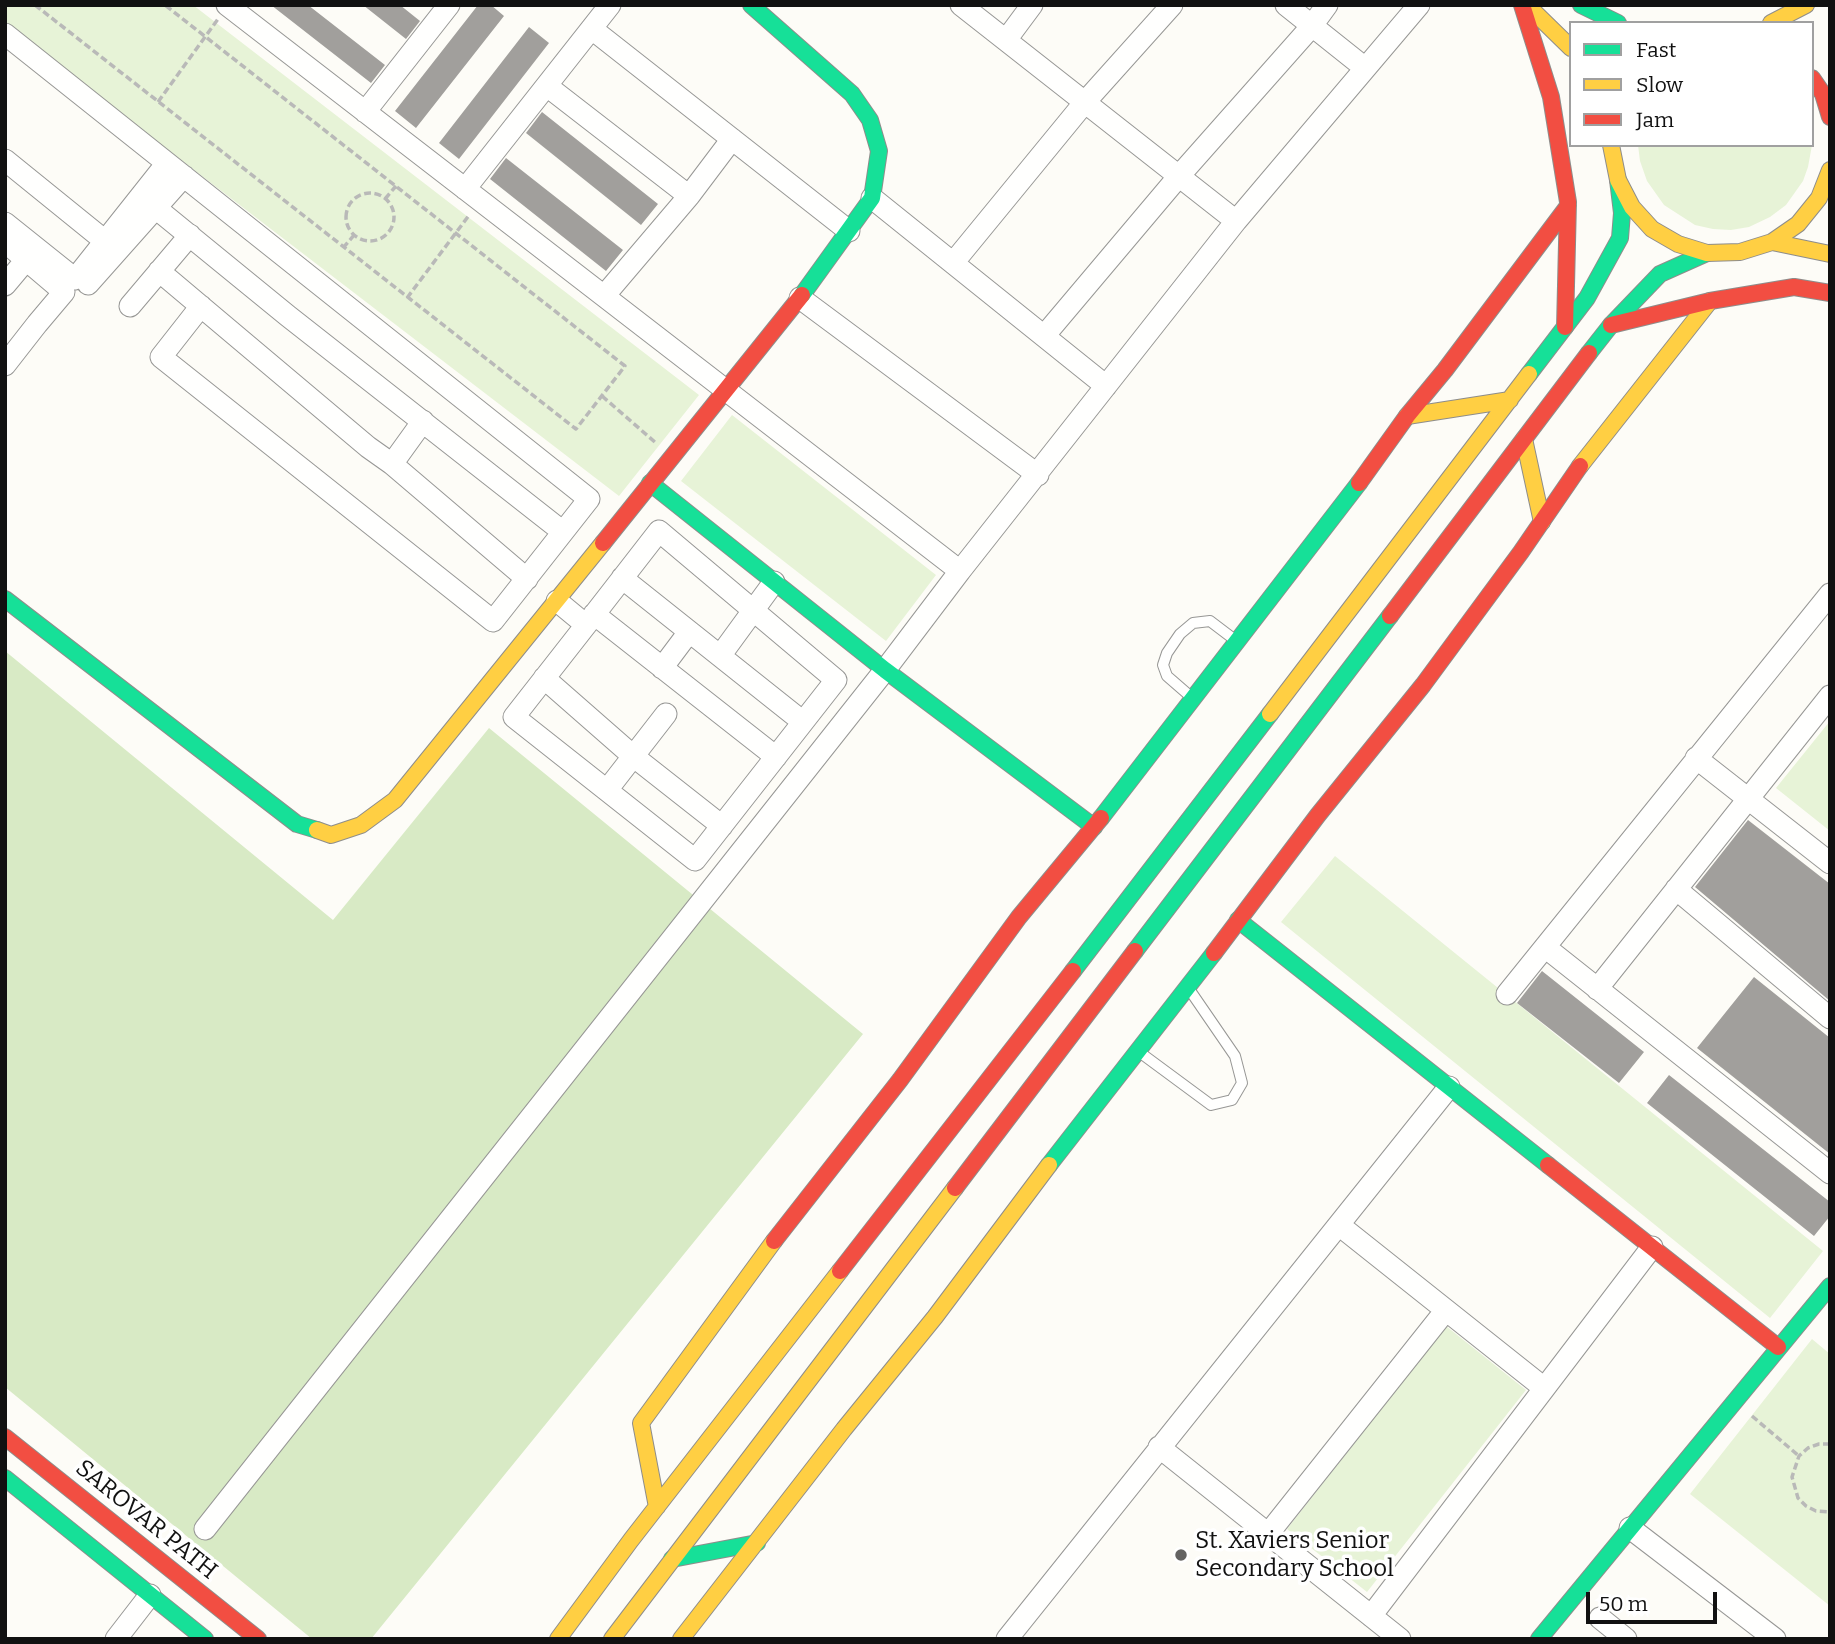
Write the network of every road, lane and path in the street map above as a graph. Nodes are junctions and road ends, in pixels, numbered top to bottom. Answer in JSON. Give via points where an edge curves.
{"nodes":[{"id":1,"x":35,"y":5,"type":"edge"},
{"id":2,"x":164,"y":5,"type":"edge"},
{"id":3,"x":449,"y":5,"type":"edge"},
{"id":4,"x":610,"y":5,"type":"edge"},
{"id":5,"x":751,"y":5,"type":"edge"},
{"id":6,"x":961,"y":5,"type":"edge"},
{"id":7,"x":1032,"y":5,"type":"edge"},
{"id":8,"x":1172,"y":5,"type":"edge"},
{"id":9,"x":1286,"y":5,"type":"edge"},
{"id":10,"x":1326,"y":5,"type":"edge"},
{"id":11,"x":1419,"y":5,"type":"edge"},
{"id":12,"x":1525,"y":5,"type":"edge"},
{"id":13,"x":1581,"y":5,"type":"edge"},
{"id":14,"x":1806,"y":5,"type":"edge"},
{"id":15,"x":227,"y":6,"type":"edge"},
{"id":16,"x":1614,"y":21,"type":"edge"},
{"id":17,"x":1775,"y":21,"type":"edge"},
{"id":18,"x":1311,"y":27,"type":"junction"},
{"id":19,"x":592,"y":29,"type":"junction"},
{"id":20,"x":5,"y":34,"type":"edge"},
{"id":21,"x":205,"y":37,"type":"junction"},
{"id":22,"x":1006,"y":40,"type":"junction"},
{"id":23,"x":1569,"y":46,"type":"edge"},
{"id":24,"x":1365,"y":68,"type":"junction"},
{"id":25,"x":1814,"y":81,"type":"edge"},
{"id":26,"x":547,"y":86,"type":"junction"},
{"id":27,"x":158,"y":102,"type":"junction"},
{"id":28,"x":1085,"y":102,"type":"junction"},
{"id":29,"x":365,"y":112,"type":"junction"},
{"id":30,"x":1830,"y":117,"type":"edge"},
{"id":31,"x":732,"y":139,"type":"junction"},
{"id":32,"x":1611,"y":149,"type":"edge"},
{"id":33,"x":5,"y":160,"type":"edge"},
{"id":34,"x":167,"y":163,"type":"junction"},
{"id":35,"x":1830,"y":170,"type":"edge"},
{"id":36,"x":184,"y":176,"type":"junction"},
{"id":37,"x":1179,"y":176,"type":"junction"},
{"id":38,"x":1618,"y":180,"type":"junction"},
{"id":39,"x":396,"y":186,"type":"junction"},
{"id":40,"x":473,"y":195,"type":"junction"},
{"id":41,"x":689,"y":196,"type":"junction"},
{"id":42,"x":872,"y":198,"type":"junction"},
{"id":43,"x":385,"y":199,"type":"junction"},
{"id":44,"x":148,"y":202,"type":"junction"},
{"id":45,"x":1568,"y":206,"type":"junction"},
{"id":46,"x":1236,"y":221,"type":"junction"},
{"id":47,"x":5,"y":223,"type":"edge"},
{"id":48,"x":849,"y":231,"type":"junction"},
{"id":49,"x":456,"y":233,"type":"junction"},
{"id":50,"x":355,"y":234,"type":"junction"},
{"id":51,"x":190,"y":235,"type":"junction"},
{"id":52,"x":105,"y":241,"type":"junction"},
{"id":53,"x":5,"y":242,"type":"edge"},
{"id":54,"x":1772,"y":242,"type":"junction"},
{"id":55,"x":343,"y":248,"type":"junction"},
{"id":56,"x":1707,"y":253,"type":"junction"},
{"id":57,"x":1830,"y":254,"type":"edge"},
{"id":58,"x":26,"y":260,"type":"junction"},
{"id":59,"x":953,"y":263,"type":"junction"},
{"id":60,"x":159,"y":271,"type":"junction"},
{"id":61,"x":5,"y":285,"type":"edge"},
{"id":62,"x":86,"y":286,"type":"dead end"},
{"id":63,"x":1830,"y":293,"type":"edge"},
{"id":64,"x":604,"y":296,"type":"junction"},
{"id":65,"x":407,"y":298,"type":"junction"},
{"id":66,"x":800,"y":298,"type":"junction"},
{"id":67,"x":1710,"y":301,"type":"junction"},
{"id":68,"x":130,"y":306,"type":"dead end"},
{"id":69,"x":201,"y":306,"type":"junction"},
{"id":70,"x":1611,"y":325,"type":"junction"},
{"id":71,"x":1565,"y":327,"type":"junction"},
{"id":72,"x":1044,"y":336,"type":"junction"},
{"id":73,"x":5,"y":365,"type":"edge"},
{"id":74,"x":1106,"y":386,"type":"junction"},
{"id":75,"x":725,"y":390,"type":"junction"},
{"id":76,"x":602,"y":396,"type":"junction"},
{"id":77,"x":1510,"y":400,"type":"junction"},
{"id":78,"x":1407,"y":416,"type":"junction"},
{"id":79,"x":423,"y":421,"type":"junction"},
{"id":80,"x":1524,"y":439,"type":"junction"},
{"id":81,"x":672,"y":457,"type":"junction"},
{"id":82,"x":392,"y":464,"type":"junction"},
{"id":83,"x":1038,"y":475,"type":"junction"},
{"id":84,"x":650,"y":483,"type":"junction"},
{"id":85,"x":1542,"y":522,"type":"junction"},
{"id":86,"x":563,"y":532,"type":"junction"},
{"id":87,"x":532,"y":571,"type":"junction"},
{"id":88,"x":960,"y":571,"type":"junction"},
{"id":89,"x":622,"y":578,"type":"junction"},
{"id":90,"x":774,"y":582,"type":"junction"},
{"id":91,"x":562,"y":594,"type":"junction"},
{"id":92,"x":1830,"y":594,"type":"edge"},
{"id":93,"x":5,"y":598,"type":"edge"},
{"id":94,"x":753,"y":610,"type":"junction"},
{"id":95,"x":590,"y":619,"type":"junction"},
{"id":96,"x":689,"y":632,"type":"junction"},
{"id":97,"x":1237,"y":641,"type":"junction"},
{"id":98,"x":720,"y":656,"type":"junction"},
{"id":99,"x":662,"y":668,"type":"junction"},
{"id":100,"x":885,"y":670,"type":"junction"},
{"id":101,"x":544,"y":678,"type":"junction"},
{"id":102,"x":1830,"y":696,"type":"edge"},
{"id":103,"x":1192,"y":698,"type":"junction"},
{"id":104,"x":666,"y":714,"type":"dead end"},
{"id":105,"x":803,"y":722,"type":"junction"},
{"id":106,"x":633,"y":756,"type":"junction"},
{"id":107,"x":775,"y":757,"type":"junction"},
{"id":108,"x":1696,"y":758,"type":"junction"},
{"id":109,"x":607,"y":790,"type":"junction"},
{"id":110,"x":1748,"y":798,"type":"junction"},
{"id":111,"x":722,"y":826,"type":"junction"},
{"id":112,"x":1094,"y":827,"type":"junction"},
{"id":113,"x":1830,"y":863,"type":"edge"},
{"id":114,"x":1676,"y":889,"type":"junction"},
{"id":115,"x":1238,"y":920,"type":"junction"},
{"id":116,"x":1545,"y":947,"type":"junction"},
{"id":117,"x":1188,"y":987,"type":"junction"},
{"id":118,"x":1597,"y":989,"type":"junction"},
{"id":119,"x":1507,"y":994,"type":"dead end"},
{"id":120,"x":1830,"y":1018,"type":"edge"},
{"id":121,"x":1139,"y":1052,"type":"junction"},
{"id":122,"x":1450,"y":1087,"type":"junction"},
{"id":123,"x":1830,"y":1173,"type":"edge"},
{"id":124,"x":1339,"y":1225,"type":"junction"},
{"id":125,"x":1651,"y":1247,"type":"junction"},
{"id":126,"x":1830,"y":1286,"type":"edge"},
{"id":127,"x":1446,"y":1310,"type":"junction"},
{"id":128,"x":1779,"y":1347,"type":"junction"},
{"id":129,"x":1544,"y":1388,"type":"junction"},
{"id":130,"x":1734,"y":1401,"type":"junction"},
{"id":131,"x":5,"y":1437,"type":"edge"},
{"id":132,"x":1830,"y":1444,"type":"edge"},
{"id":133,"x":1159,"y":1447,"type":"junction"},
{"id":134,"x":1800,"y":1456,"type":"junction"},
{"id":135,"x":5,"y":1478,"type":"edge"},
{"id":136,"x":657,"y":1507,"type":"junction"},
{"id":137,"x":1830,"y":1512,"type":"edge"},
{"id":138,"x":1630,"y":1528,"type":"junction"},
{"id":139,"x":205,"y":1529,"type":"dead end"},
{"id":140,"x":1268,"y":1534,"type":"junction"},
{"id":141,"x":757,"y":1542,"type":"junction"},
{"id":142,"x":672,"y":1559,"type":"junction"},
{"id":143,"x":150,"y":1595,"type":"junction"},
{"id":144,"x":169,"y":1609,"type":"junction"},
{"id":145,"x":1371,"y":1616,"type":"junction"},
{"id":146,"x":1600,"y":1618,"type":"dead end"},
{"id":147,"x":571,"y":1621,"type":"junction"},
{"id":148,"x":1749,"y":1631,"type":"edge"},
{"id":149,"x":116,"y":1639,"type":"edge"},
{"id":150,"x":190,"y":1639,"type":"edge"},
{"id":151,"x":205,"y":1639,"type":"edge"},
{"id":152,"x":258,"y":1639,"type":"edge"},
{"id":153,"x":549,"y":1639,"type":"edge"},
{"id":154,"x":558,"y":1639,"type":"edge"},
{"id":155,"x":612,"y":1639,"type":"edge"},
{"id":156,"x":681,"y":1639,"type":"edge"},
{"id":157,"x":1007,"y":1639,"type":"edge"},
{"id":158,"x":1400,"y":1639,"type":"edge"},
{"id":159,"x":1539,"y":1639,"type":"edge"},
{"id":160,"x":1626,"y":1639,"type":"edge"},
{"id":161,"x":1775,"y":1639,"type":"edge"}],
"edges":[{"from":1,"to":27,"type":"path"},
{"from":2,"to":21,"type":"path"},
{"from":3,"to":29,"type":"street"},
{"from":4,"to":19,"type":"street"},
{"from":5,"to":42,"type":"main road","via":[[852,94],[870,120],[879,151]]},
{"from":6,"to":22,"type":"street"},
{"from":7,"to":22,"type":"street"},
{"from":8,"to":28,"type":"street"},
{"from":9,"to":18,"type":"street"},
{"from":10,"to":18,"type":"street"},
{"from":11,"to":24,"type":"street"},
{"from":12,"to":23,"type":"main road"},
{"from":12,"to":45,"type":"main road","via":[[1551,97]]},
{"from":13,"to":16,"type":"main road"},
{"from":14,"to":17,"type":"main road"},
{"from":15,"to":21,"type":"path"},
{"from":15,"to":29,"type":"street"},
{"from":18,"to":24,"type":"street"},
{"from":18,"to":37,"type":"street"},
{"from":19,"to":26,"type":"street"},
{"from":19,"to":31,"type":"street"},
{"from":20,"to":34,"type":"street"},
{"from":21,"to":27,"type":"path"},
{"from":21,"to":39,"type":"path"},
{"from":22,"to":28,"type":"street"},
{"from":24,"to":46,"type":"street"},
{"from":25,"to":30,"type":"main road"},
{"from":26,"to":40,"type":"street"},
{"from":26,"to":41,"type":"street"},
{"from":27,"to":55,"type":"path"},
{"from":28,"to":37,"type":"street"},
{"from":28,"to":59,"type":"street"},
{"from":29,"to":40,"type":"street"},
{"from":31,"to":41,"type":"street"},
{"from":31,"to":48,"type":"street"},
{"from":32,"to":38,"type":"main road"},
{"from":33,"to":52,"type":"street"},
{"from":34,"to":36,"type":"street"},
{"from":34,"to":44,"type":"street"},
{"from":35,"to":54,"type":"main road","via":[[1819,198],[1798,224]]},
{"from":36,"to":44,"type":"street"},
{"from":36,"to":86,"type":"street","via":[[589,499]]},
{"from":37,"to":46,"type":"street"},
{"from":37,"to":72,"type":"street"},
{"from":38,"to":56,"type":"main road","via":[[1652,229]]},
{"from":38,"to":71,"type":"main road","via":[[1620,238]]},
{"from":39,"to":43,"type":"path"},
{"from":39,"to":49,"type":"path"},
{"from":40,"to":49,"type":"path"},
{"from":40,"to":64,"type":"street"},
{"from":41,"to":64,"type":"street"},
{"from":42,"to":48,"type":"main road"},
{"from":42,"to":59,"type":"street"},
{"from":43,"to":50,"type":"path","via":[[368,193],[350,204],[346,218]]},
{"from":43,"to":50,"type":"path","via":[[394,217],[388,232],[374,240]]},
{"from":44,"to":51,"type":"street"},
{"from":44,"to":52,"type":"street"},
{"from":44,"to":62,"type":"street"},
{"from":45,"to":71,"type":"main road"},
{"from":45,"to":78,"type":"main road"},
{"from":46,"to":74,"type":"street"},
{"from":47,"to":52,"type":"street","via":[[75,279]]},
{"from":48,"to":66,"type":"main road"},
{"from":49,"to":65,"type":"path"},
{"from":49,"to":76,"type":"path","via":[[625,366]]},
{"from":50,"to":55,"type":"path"},
{"from":51,"to":60,"type":"street"},
{"from":51,"to":79,"type":"street"},
{"from":53,"to":58,"type":"street"},
{"from":54,"to":56,"type":"main road","via":[[1740,252]]},
{"from":54,"to":57,"type":"main road"},
{"from":55,"to":65,"type":"path"},
{"from":56,"to":70,"type":"main road","via":[[1660,274]]},
{"from":58,"to":61,"type":"street"},
{"from":58,"to":73,"type":"street","via":[[64,292]]},
{"from":59,"to":72,"type":"street"},
{"from":60,"to":68,"type":"street"},
{"from":60,"to":69,"type":"street"},
{"from":63,"to":67,"type":"main road","via":[[1794,287]]},
{"from":64,"to":75,"type":"street"},
{"from":65,"to":76,"type":"path","via":[[576,429]]},
{"from":66,"to":75,"type":"main road"},
{"from":66,"to":83,"type":"street"},
{"from":67,"to":70,"type":"main road"},
{"from":67,"to":85,"type":"main road","via":[[1587,456]]},
{"from":69,"to":82,"type":"street"},
{"from":69,"to":87,"type":"street","via":[[161,357],[493,621]]},
{"from":70,"to":80,"type":"main road"},
{"from":71,"to":77,"type":"main road"},
{"from":72,"to":74,"type":"street"},
{"from":74,"to":83,"type":"street"},
{"from":75,"to":81,"type":"main road"},
{"from":75,"to":88,"type":"street"},
{"from":76,"to":81,"type":"path"},
{"from":77,"to":78,"type":"main road"},
{"from":77,"to":136,"type":"main road"},
{"from":78,"to":97,"type":"main road"},
{"from":79,"to":82,"type":"street"},
{"from":79,"to":86,"type":"street"},
{"from":80,"to":85,"type":"main road"},
{"from":80,"to":142,"type":"main road"},
{"from":81,"to":84,"type":"main road"},
{"from":82,"to":87,"type":"street"},
{"from":83,"to":88,"type":"street"},
{"from":84,"to":90,"type":"main road"},
{"from":84,"to":91,"type":"main road"},
{"from":85,"to":115,"type":"main road","via":[[1423,685]]},
{"from":86,"to":87,"type":"street"},
{"from":87,"to":91,"type":"street"},
{"from":88,"to":100,"type":"street"},
{"from":89,"to":94,"type":"street","via":[[659,531]]},
{"from":89,"to":95,"type":"street"},
{"from":89,"to":96,"type":"street"},
{"from":90,"to":94,"type":"street"},
{"from":90,"to":100,"type":"main road"},
{"from":91,"to":93,"type":"main road","via":[[394,800],[361,825],[331,835],[297,824]]},
{"from":91,"to":95,"type":"street"},
{"from":92,"to":108,"type":"street"},
{"from":94,"to":98,"type":"street"},
{"from":94,"to":105,"type":"street","via":[[836,680]]},
{"from":95,"to":99,"type":"street"},
{"from":95,"to":101,"type":"street"},
{"from":96,"to":98,"type":"street"},
{"from":96,"to":99,"type":"street"},
{"from":97,"to":103,"type":"main road"},
{"from":97,"to":103,"type":"lane","via":[[1210,621],[1193,623],[1180,634],[1163,665],[1167,676]]},
{"from":98,"to":105,"type":"street"},
{"from":99,"to":107,"type":"street"},
{"from":100,"to":112,"type":"main road"},
{"from":100,"to":139,"type":"street"},
{"from":101,"to":106,"type":"street"},
{"from":101,"to":109,"type":"street","via":[[514,717]]},
{"from":102,"to":110,"type":"street"},
{"from":103,"to":112,"type":"main road"},
{"from":104,"to":106,"type":"street"},
{"from":105,"to":107,"type":"street"},
{"from":106,"to":109,"type":"street"},
{"from":106,"to":111,"type":"street"},
{"from":107,"to":111,"type":"street"},
{"from":108,"to":110,"type":"street"},
{"from":108,"to":116,"type":"street"},
{"from":109,"to":111,"type":"street","via":[[695,860]]},
{"from":110,"to":113,"type":"street"},
{"from":110,"to":114,"type":"street"},
{"from":112,"to":136,"type":"main road","via":[[1018,917],[641,1423]]},
{"from":114,"to":118,"type":"street"},
{"from":114,"to":120,"type":"street"},
{"from":115,"to":117,"type":"main road"},
{"from":115,"to":122,"type":"main road"},
{"from":116,"to":118,"type":"street"},
{"from":116,"to":119,"type":"street"},
{"from":117,"to":121,"type":"main road"},
{"from":117,"to":121,"type":"lane","via":[[1235,1056],[1242,1083],[1232,1100],[1211,1105]]},
{"from":118,"to":123,"type":"street"},
{"from":121,"to":141,"type":"main road"},
{"from":122,"to":124,"type":"street"},
{"from":122,"to":125,"type":"main road"},
{"from":124,"to":127,"type":"street"},
{"from":124,"to":133,"type":"street"},
{"from":125,"to":128,"type":"main road"},
{"from":125,"to":129,"type":"street"},
{"from":126,"to":128,"type":"main road"},
{"from":127,"to":129,"type":"street"},
{"from":127,"to":140,"type":"street"},
{"from":128,"to":130,"type":"main road"},
{"from":129,"to":145,"type":"street"},
{"from":130,"to":134,"type":"path"},
{"from":130,"to":138,"type":"main road"},
{"from":131,"to":152,"type":"main road","name":"SAROVAR PATH"},
{"from":132,"to":134,"type":"path","via":[[1808,1448]]},
{"from":133,"to":140,"type":"street"},
{"from":133,"to":157,"type":"street"},
{"from":134,"to":137,"type":"path","via":[[1792,1477],[1798,1497],[1816,1511]]},
{"from":135,"to":143,"type":"main road"},
{"from":136,"to":147,"type":"main road"},
{"from":138,"to":148,"type":"street"},
{"from":138,"to":159,"type":"main road"},
{"from":140,"to":145,"type":"street"},
{"from":141,"to":142,"type":"main road"},
{"from":141,"to":156,"type":"main road"},
{"from":142,"to":155,"type":"main road"},
{"from":143,"to":144,"type":"main road"},
{"from":143,"to":149,"type":"street"},
{"from":144,"to":150,"type":"main road"},
{"from":144,"to":151,"type":"main road"},
{"from":145,"to":158,"type":"street"},
{"from":146,"to":160,"type":"street"},
{"from":147,"to":153,"type":"main road"},
{"from":147,"to":154,"type":"main road"},
{"from":148,"to":161,"type":"street"}]}
